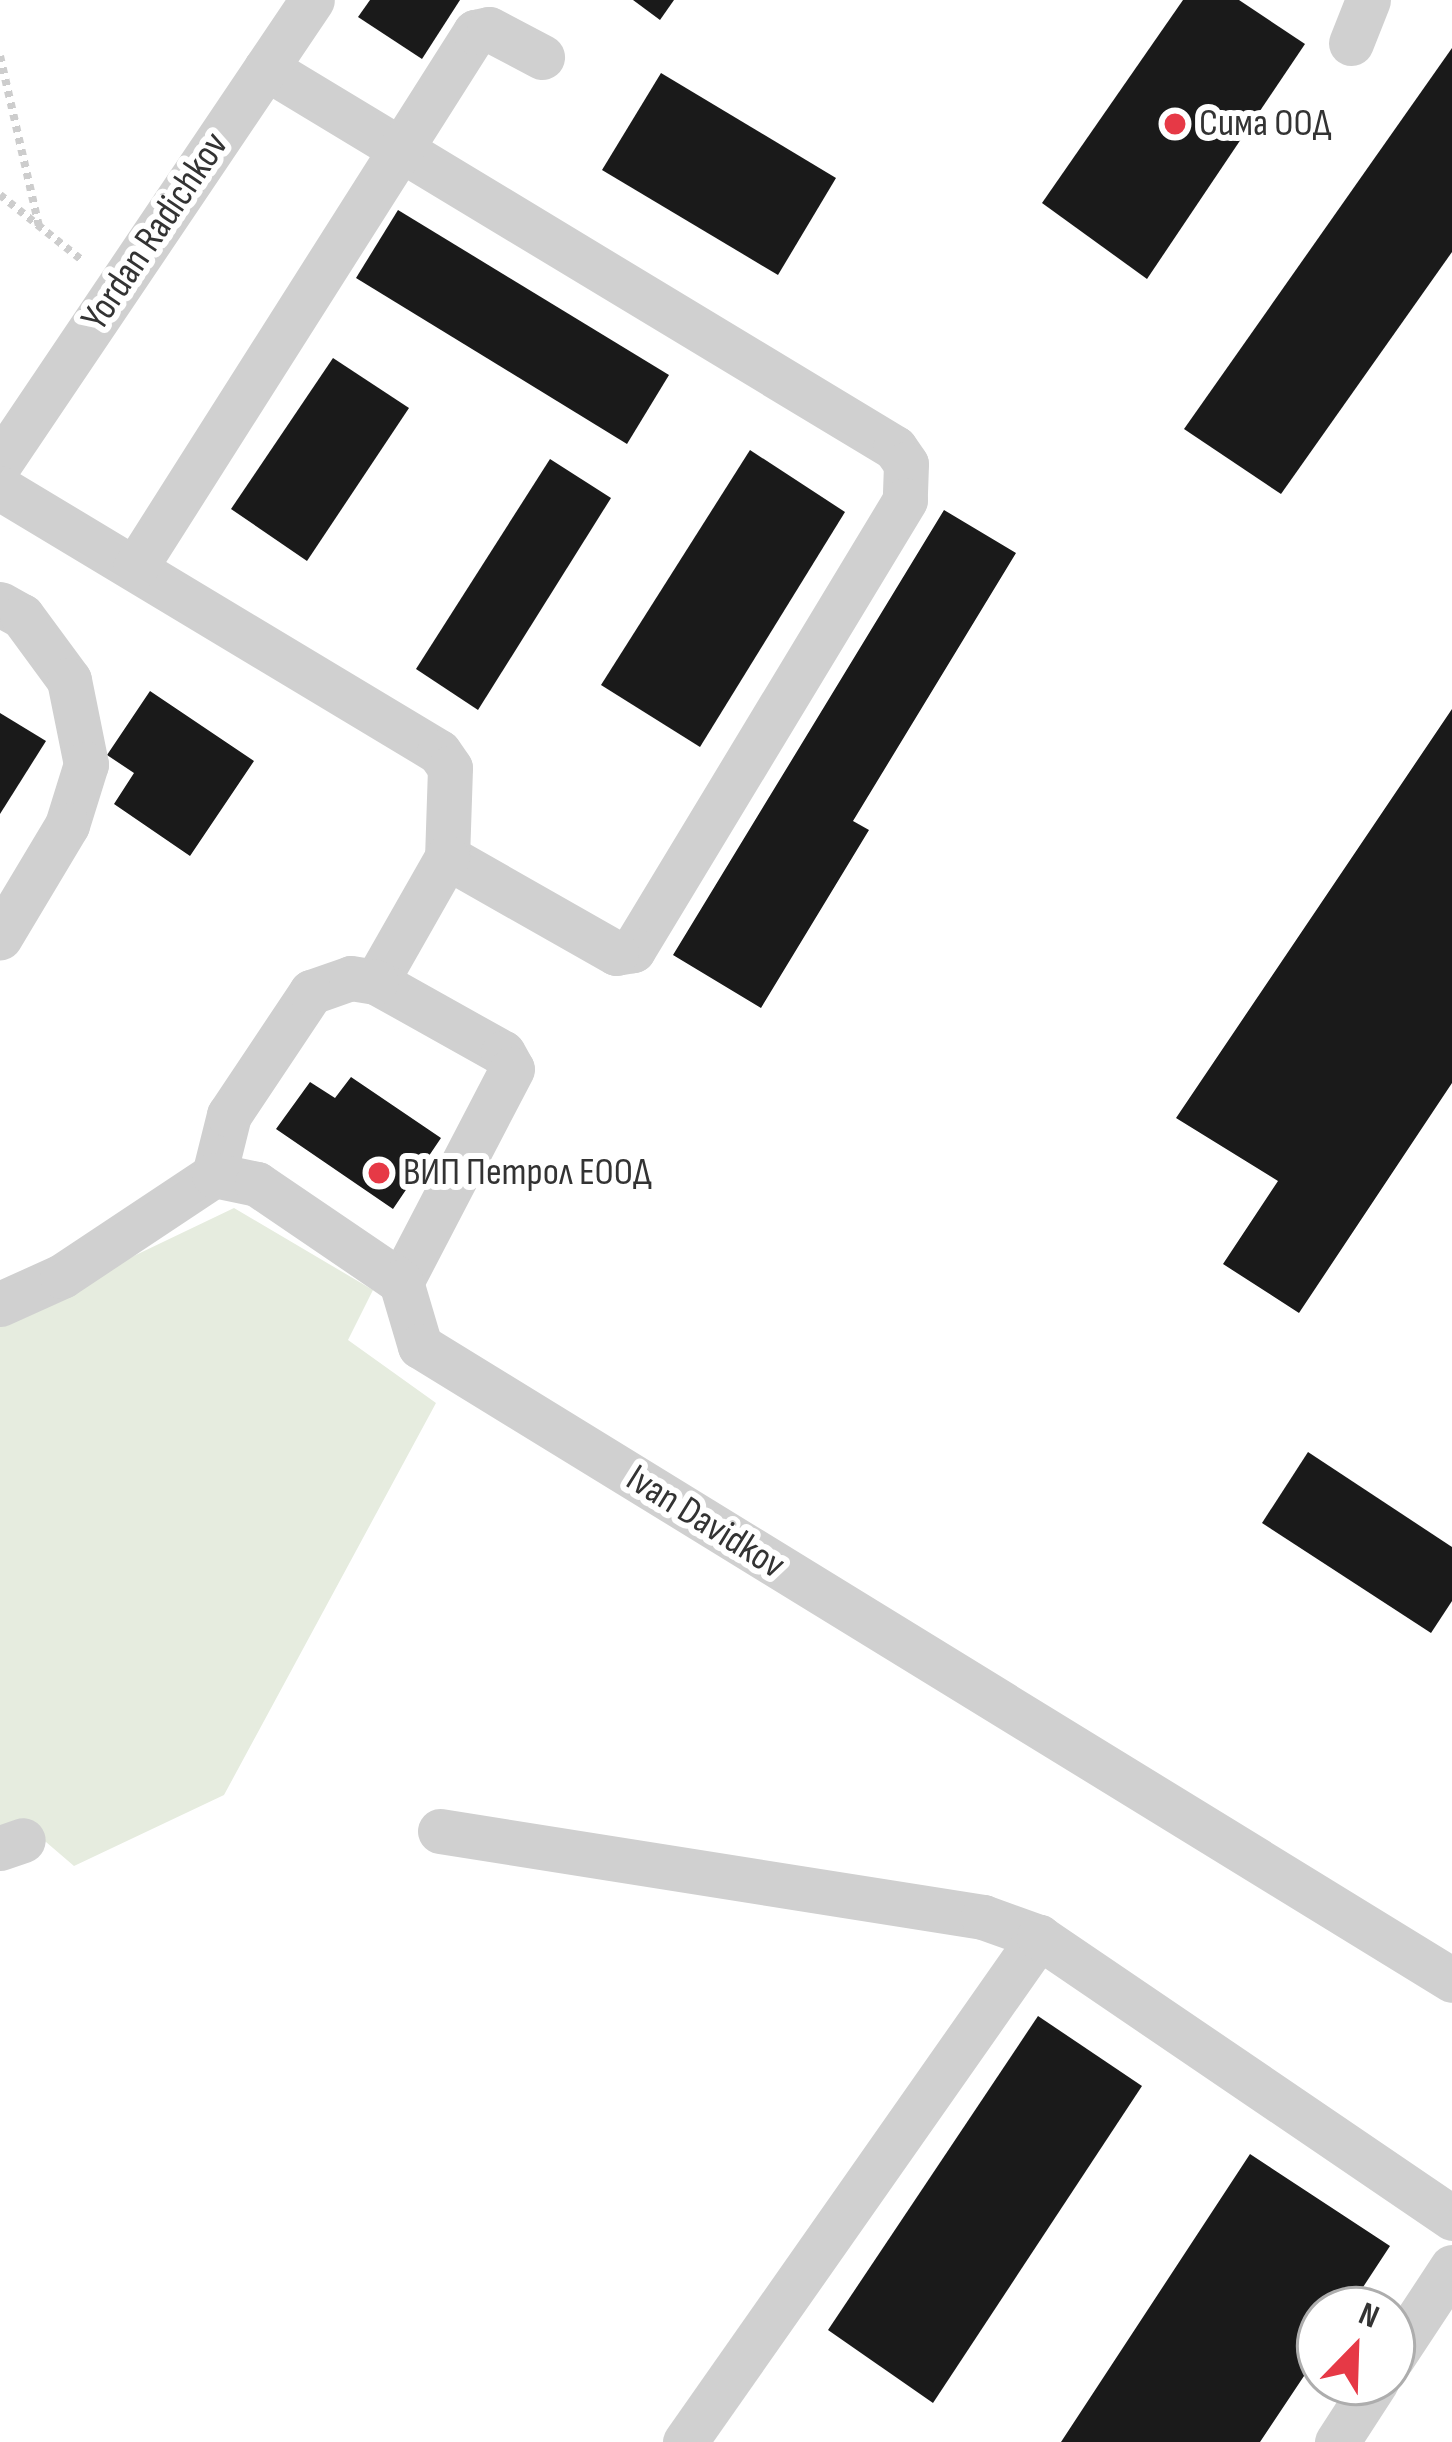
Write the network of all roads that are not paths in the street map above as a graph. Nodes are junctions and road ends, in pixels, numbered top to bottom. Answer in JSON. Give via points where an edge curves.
{"nodes":[{"id":1,"x":312,"y":0,"type":"edge"},
{"id":2,"x":1368,"y":0,"type":"edge"},
{"id":3,"x":1351,"y":43,"type":"dead end"},
{"id":4,"x":542,"y":57,"type":"dead end"},
{"id":5,"x":266,"y":68,"type":"junction"},
{"id":6,"x":403,"y":153,"type":"junction"},
{"id":7,"x":0,"y":463,"type":"edge"},
{"id":8,"x":0,"y":488,"type":"edge"},
{"id":9,"x":135,"y":568,"type":"junction"},
{"id":10,"x":0,"y":604,"type":"edge"},
{"id":11,"x":447,"y":857,"type":"junction"},
{"id":12,"x":0,"y":938,"type":"edge"},
{"id":13,"x":376,"y":982,"type":"junction"},
{"id":14,"x":214,"y":1174,"type":"junction"},
{"id":15,"x":401,"y":1282,"type":"junction"},
{"id":16,"x":0,"y":1304,"type":"edge"},
{"id":17,"x":440,"y":1832,"type":"dead end"},
{"id":18,"x":1039,"y":1936,"type":"junction"},
{"id":19,"x":1452,"y":1981,"type":"edge"},
{"id":20,"x":1452,"y":2218,"type":"edge"},
{"id":21,"x":1452,"y":2267,"type":"edge"},
{"id":22,"x":1416,"y":2322,"type":"edge"},
{"id":23,"x":1360,"y":2406,"type":"edge"},
{"id":24,"x":685,"y":2442,"type":"edge"},
{"id":25,"x":1337,"y":2442,"type":"edge"}],
"edges":[{"from":1,"to":5,"type":"street","name":"Yordan Radichkov"},
{"from":2,"to":3,"type":"street"},
{"from":4,"to":6,"type":"street","via":[[479,29]]},
{"from":5,"to":6,"type":"street"},
{"from":5,"to":7,"type":"street","name":"Yordan Radichkov"},
{"from":6,"to":9,"type":"street"},
{"from":6,"to":11,"type":"street","via":[[895,448],[909,483],[633,950],[616,953]]},
{"from":8,"to":9,"type":"street"},
{"from":9,"to":11,"type":"street","via":[[439,752],[453,785]]},
{"from":10,"to":12,"type":"street","via":[[22,616],[69,680],[86,764],[67,825]]},
{"from":11,"to":13,"type":"street"},
{"from":13,"to":14,"type":"street","via":[[351,978],[311,992],[230,1114]]},
{"from":13,"to":15,"type":"street","via":[[503,1053],[512,1069]]},
{"from":14,"to":15,"type":"street","via":[[256,1184]]},
{"from":14,"to":16,"type":"street","via":[[62,1276]]},
{"from":15,"to":19,"type":"street","name":"Ivan Davidkov","via":[[420,1346]]},
{"from":17,"to":18,"type":"street","via":[[1006,1921]]},
{"from":18,"to":20,"type":"street"},
{"from":18,"to":24,"type":"street"},
{"from":21,"to":22,"type":"street"},
{"from":23,"to":25,"type":"street"}]}
